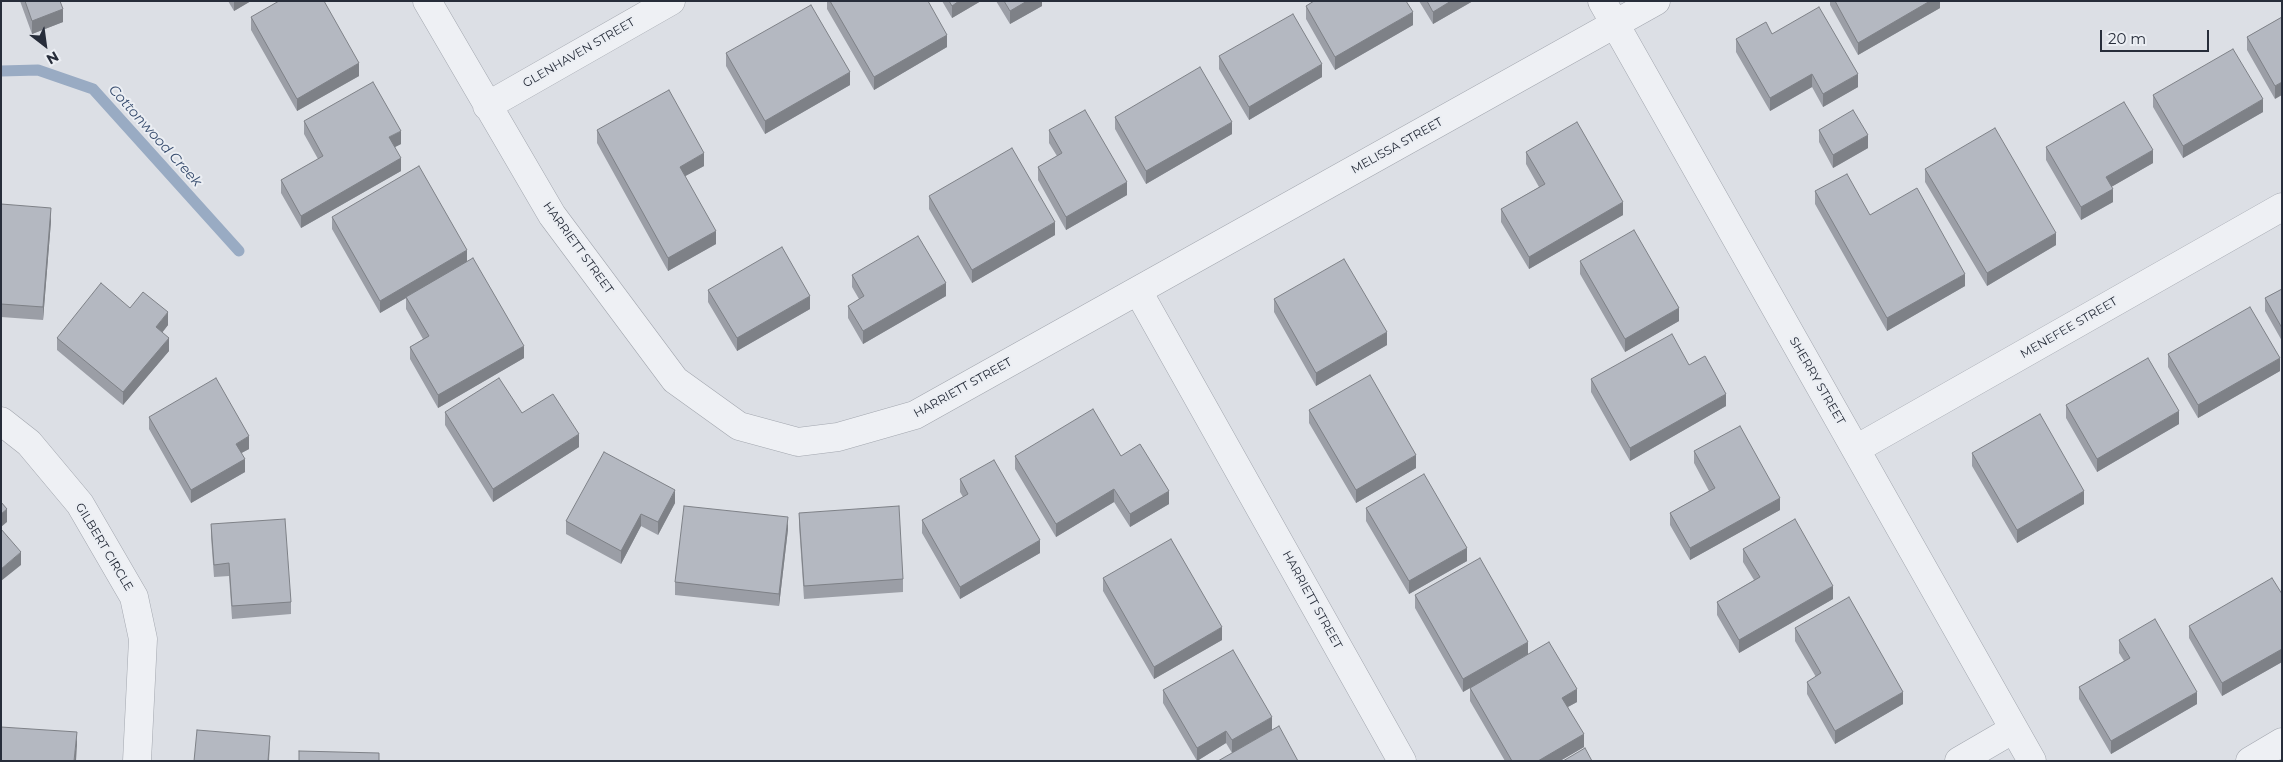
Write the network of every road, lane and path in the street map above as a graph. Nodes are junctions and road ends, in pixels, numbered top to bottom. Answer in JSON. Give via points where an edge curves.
{"nodes":[{"id":1,"x":427,"y":1,"type":"edge"},
{"id":2,"x":671,"y":1,"type":"edge"},
{"id":3,"x":1656,"y":1,"type":"edge"},
{"id":4,"x":1609,"y":13,"type":"edge"},
{"id":5,"x":487,"y":106,"type":"junction"},
{"id":6,"x":2282,"y":207,"type":"edge"},
{"id":7,"x":1138,"y":291,"type":"junction"},
{"id":8,"x":1,"y":421,"type":"edge"},
{"id":9,"x":1856,"y":449,"type":"junction"},
{"id":10,"x":2014,"y":729,"type":"junction"},
{"id":11,"x":2282,"y":742,"type":"edge"},
{"id":12,"x":137,"y":761,"type":"edge"},
{"id":13,"x":1402,"y":761,"type":"edge"},
{"id":14,"x":1959,"y":761,"type":"edge"},
{"id":15,"x":2032,"y":761,"type":"edge"},
{"id":16,"x":2250,"y":761,"type":"edge"}],
"edges":[{"from":1,"to":5,"type":"street","name":"HARRIETT STREET"},
{"from":2,"to":5,"type":"street","name":"GLENHAVEN STREET"},
{"from":3,"to":4,"type":"street","name":"MELISSA STREET"},
{"from":4,"to":7,"type":"street","name":"MELISSA STREET"},
{"from":4,"to":9,"type":"street","name":"SHERRY STREET"},
{"from":5,"to":7,"type":"street","name":"HARRIETT STREET","via":[[552,215],[675,380],[739,426],[798,442],[838,437],[915,415]]},
{"from":6,"to":9,"type":"street","name":"MENEFEE STREET"},
{"from":7,"to":13,"type":"street","name":"HARRIETT STREET"},
{"from":8,"to":12,"type":"street","name":"GILBERT CIRCLE","via":[[29,443],[80,504],[134,597],[143,639]]},
{"from":9,"to":10,"type":"street","name":"SHERRY STREET"},
{"from":10,"to":14,"type":"street"},
{"from":10,"to":15,"type":"street","name":"SHERRY STREET"},
{"from":11,"to":16,"type":"street"}]}
